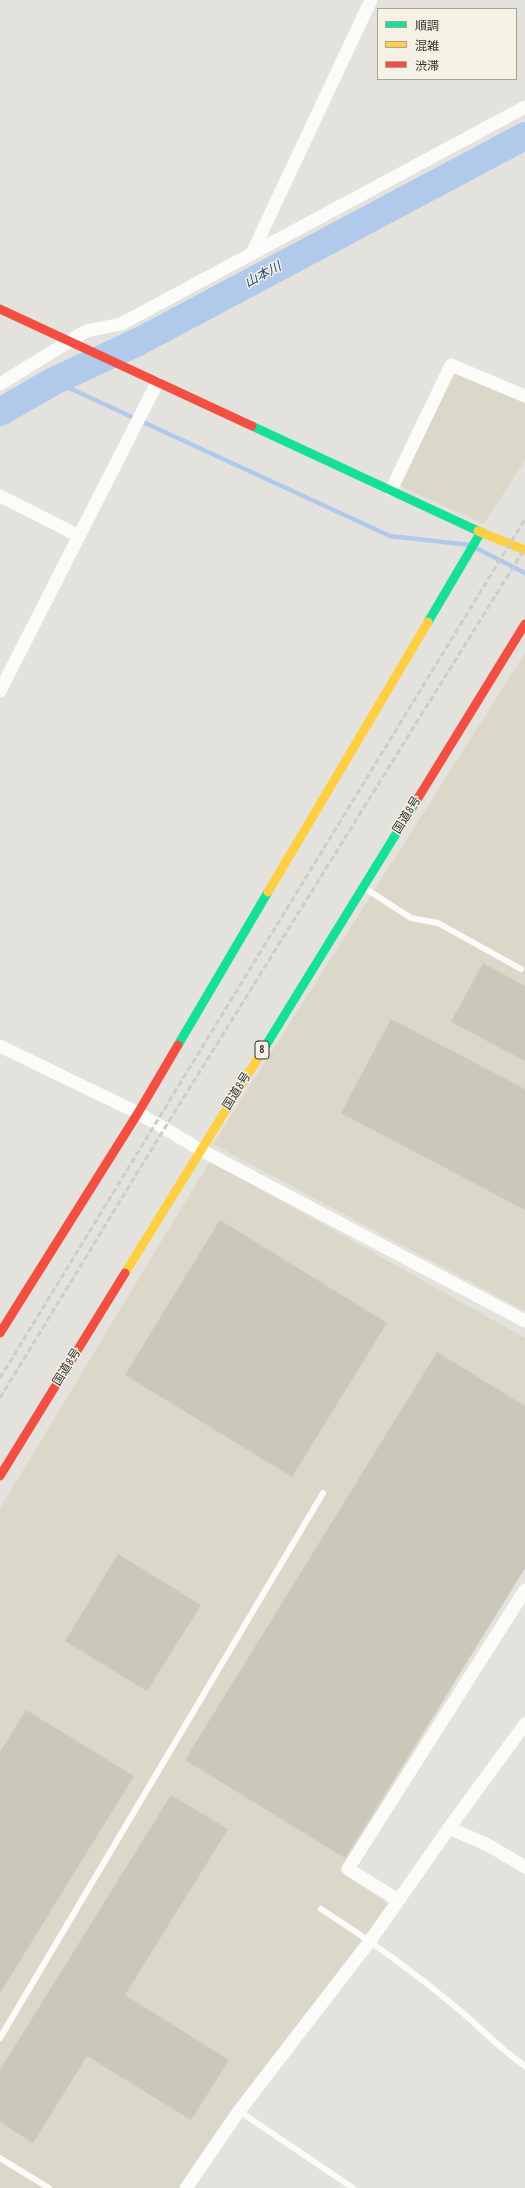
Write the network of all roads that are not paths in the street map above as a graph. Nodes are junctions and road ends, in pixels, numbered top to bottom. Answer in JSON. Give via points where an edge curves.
{"nodes":[{"id":1,"x":370,"y":0,"type":"edge"},
{"id":2,"x":525,"y":107,"type":"edge"},
{"id":3,"x":253,"y":251,"type":"junction"},
{"id":4,"x":0,"y":309,"type":"edge"},
{"id":5,"x":71,"y":341,"type":"junction"},
{"id":6,"x":157,"y":383,"type":"junction"},
{"id":7,"x":0,"y":384,"type":"edge"},
{"id":8,"x":525,"y":396,"type":"edge"},
{"id":9,"x":391,"y":490,"type":"junction"},
{"id":10,"x":0,"y":496,"type":"edge"},
{"id":11,"x":481,"y":532,"type":"junction"},
{"id":12,"x":79,"y":536,"type":"junction"},
{"id":13,"x":525,"y":550,"type":"edge"},
{"id":14,"x":525,"y":624,"type":"edge"},
{"id":15,"x":0,"y":691,"type":"edge"},
{"id":16,"x":363,"y":887,"type":"junction"},
{"id":17,"x":521,"y":969,"type":"dead end"},
{"id":18,"x":0,"y":1046,"type":"edge"},
{"id":19,"x":138,"y":1113,"type":"junction"},
{"id":20,"x":200,"y":1150,"type":"junction"},
{"id":21,"x":525,"y":1322,"type":"edge"},
{"id":22,"x":0,"y":1334,"type":"edge"},
{"id":23,"x":0,"y":1476,"type":"edge"},
{"id":24,"x":323,"y":1493,"type":"dead end"},
{"id":25,"x":525,"y":1590,"type":"edge"},
{"id":26,"x":525,"y":1724,"type":"edge"},
{"id":27,"x":449,"y":1828,"type":"junction"},
{"id":28,"x":525,"y":1867,"type":"edge"},
{"id":29,"x":398,"y":1900,"type":"junction"},
{"id":30,"x":321,"y":1909,"type":"dead end"},
{"id":31,"x":370,"y":1941,"type":"junction"},
{"id":32,"x":0,"y":2038,"type":"edge"},
{"id":33,"x":525,"y":2066,"type":"edge"},
{"id":34,"x":239,"y":2111,"type":"junction"},
{"id":35,"x":0,"y":2158,"type":"edge"},
{"id":36,"x":49,"y":2188,"type":"edge"},
{"id":37,"x":186,"y":2188,"type":"edge"},
{"id":38,"x":353,"y":2188,"type":"edge"}],
"edges":[{"from":1,"to":3,"type":"street"},
{"from":2,"to":3,"type":"street","via":[[369,192]]},
{"from":3,"to":5,"type":"street","via":[[121,324],[86,331]]},
{"from":4,"to":5,"type":"main road"},
{"from":5,"to":6,"type":"main road"},
{"from":5,"to":7,"type":"street"},
{"from":6,"to":9,"type":"main road"},
{"from":6,"to":12,"type":"street"},
{"from":8,"to":9,"type":"street","via":[[451,365]]},
{"from":9,"to":11,"type":"main road"},
{"from":10,"to":12,"type":"street"},
{"from":11,"to":13,"type":"main road"},
{"from":11,"to":19,"type":"main road"},
{"from":12,"to":15,"type":"street"},
{"from":14,"to":16,"type":"main road","name":"国道8号","number":"8"},
{"from":16,"to":17,"type":"lane","via":[[411,918],[438,923]]},
{"from":16,"to":20,"type":"main road","name":"国道8号","number":"8"},
{"from":18,"to":19,"type":"street"},
{"from":19,"to":20,"type":"street"},
{"from":19,"to":22,"type":"main road"},
{"from":20,"to":21,"type":"street"},
{"from":20,"to":23,"type":"main road","name":"国道8号","number":"8"},
{"from":24,"to":32,"type":"lane"},
{"from":25,"to":29,"type":"street","via":[[348,1869]]},
{"from":26,"to":27,"type":"street"},
{"from":27,"to":28,"type":"street","via":[[488,1845]]},
{"from":27,"to":29,"type":"street"},
{"from":29,"to":31,"type":"street"},
{"from":30,"to":31,"type":"lane"},
{"from":31,"to":33,"type":"lane","via":[[457,2008]]},
{"from":31,"to":34,"type":"street"},
{"from":34,"to":37,"type":"street"},
{"from":34,"to":38,"type":"lane"},
{"from":35,"to":36,"type":"lane"}]}
